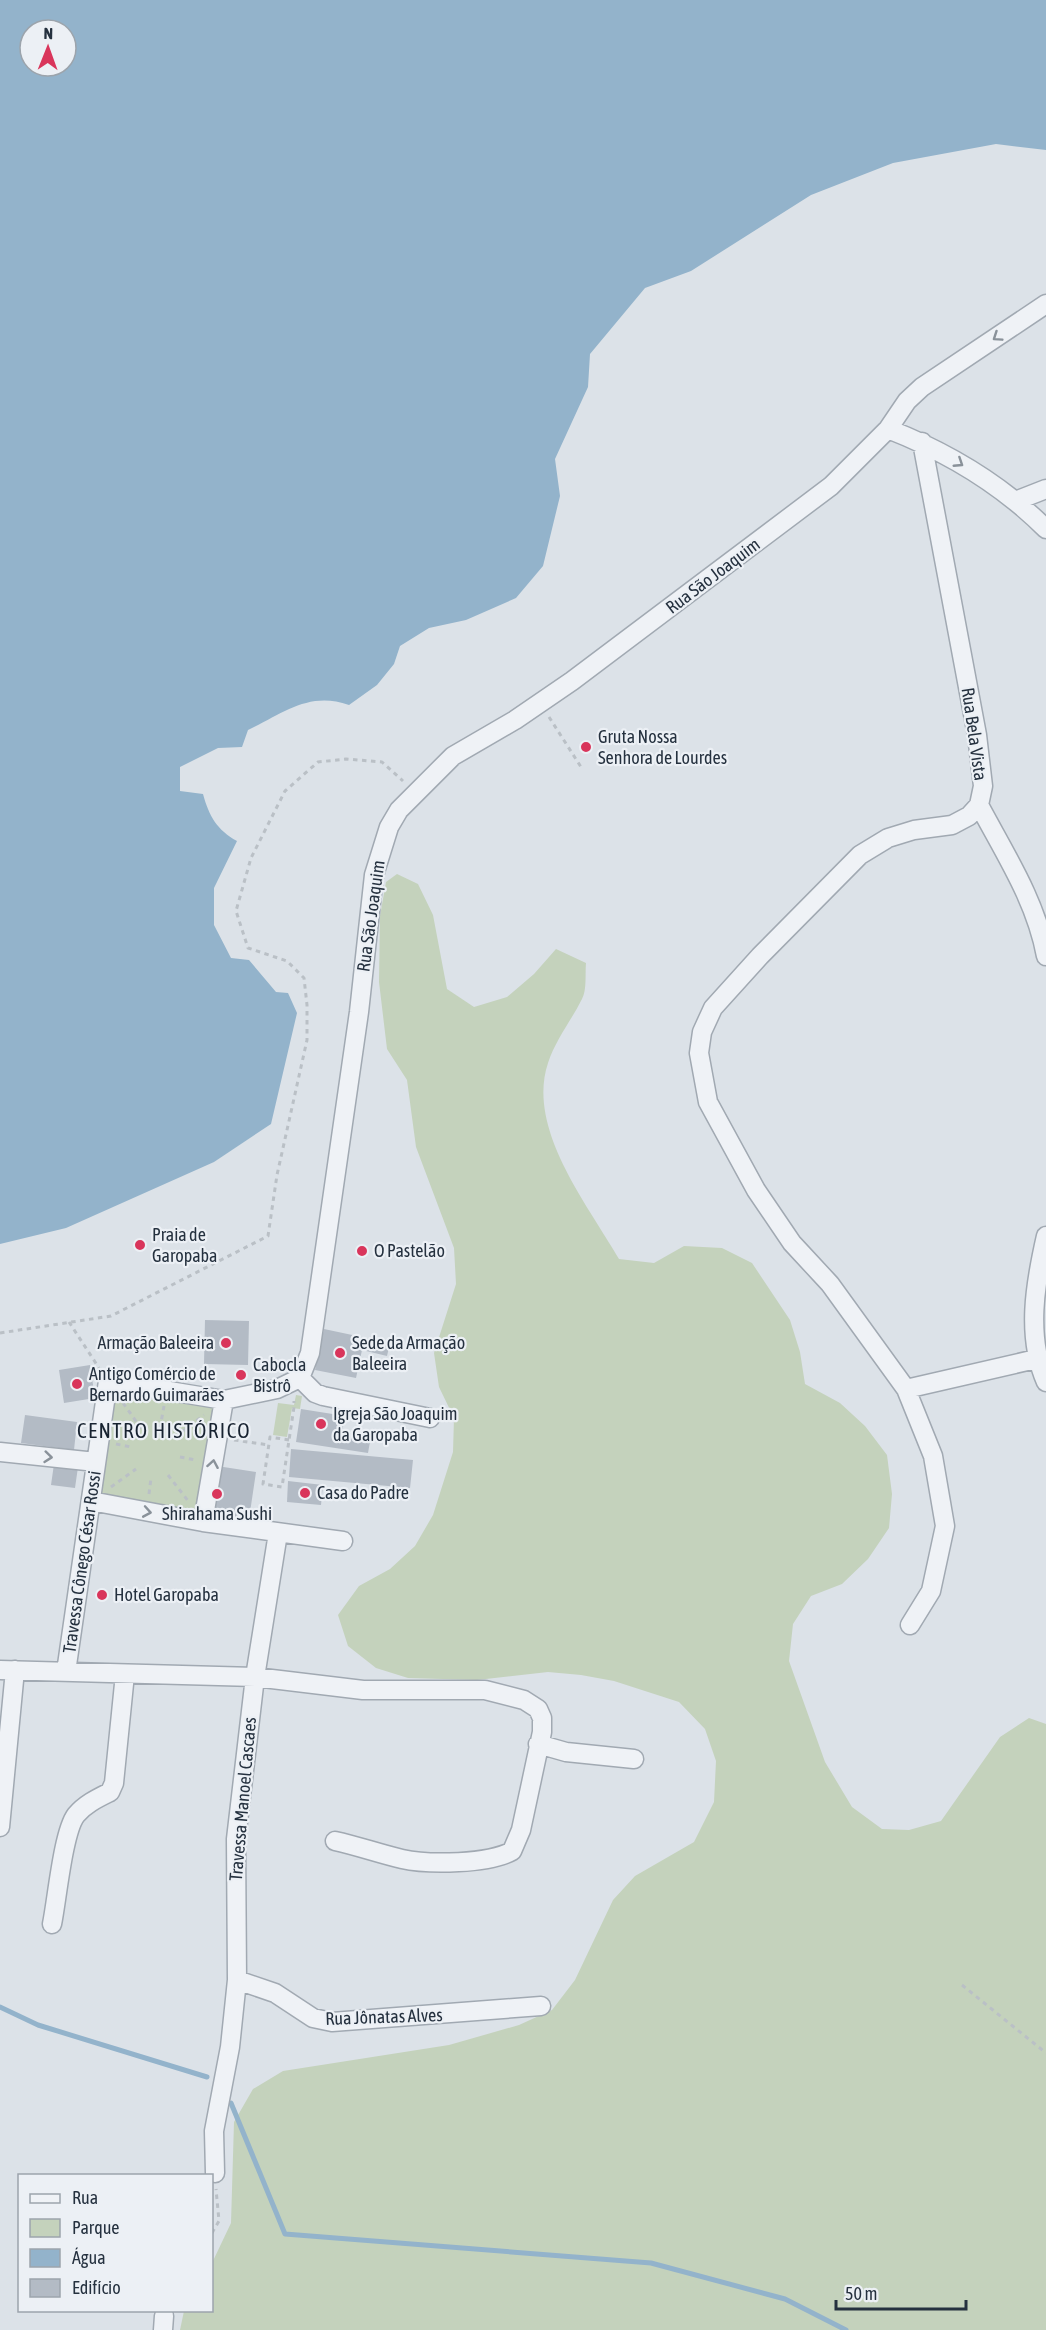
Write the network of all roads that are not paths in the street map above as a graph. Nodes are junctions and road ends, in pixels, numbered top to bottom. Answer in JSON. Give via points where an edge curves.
{"nodes":[{"id":1,"x":1046,"y":304,"type":"edge"},
{"id":2,"x":888,"y":429,"type":"junction"},
{"id":3,"x":922,"y":442,"type":"junction"},
{"id":4,"x":1046,"y":489,"type":"edge"},
{"id":5,"x":1018,"y":500,"type":"junction"},
{"id":6,"x":1046,"y":529,"type":"edge"},
{"id":7,"x":979,"y":805,"type":"junction"},
{"id":8,"x":1046,"y":956,"type":"edge"},
{"id":9,"x":1046,"y":1236,"type":"edge"},
{"id":10,"x":1036,"y":1359,"type":"junction"},
{"id":11,"x":300,"y":1378,"type":"junction"},
{"id":12,"x":1046,"y":1382,"type":"edge"},
{"id":13,"x":906,"y":1389,"type":"junction"},
{"id":14,"x":224,"y":1400,"type":"junction"},
{"id":15,"x":430,"y":1418,"type":"dead end"},
{"id":16,"x":0,"y":1452,"type":"edge"},
{"id":17,"x":96,"y":1462,"type":"junction"},
{"id":18,"x":90,"y":1501,"type":"junction"},
{"id":19,"x":203,"y":1522,"type":"junction"},
{"id":20,"x":278,"y":1533,"type":"junction"},
{"id":21,"x":343,"y":1540,"type":"dead end"},
{"id":22,"x":910,"y":1625,"type":"dead end"},
{"id":23,"x":8,"y":1670,"type":"edge"},
{"id":24,"x":66,"y":1672,"type":"junction"},
{"id":25,"x":125,"y":1674,"type":"junction"},
{"id":26,"x":255,"y":1677,"type":"junction"},
{"id":27,"x":538,"y":1744,"type":"junction"},
{"id":28,"x":634,"y":1759,"type":"dead end"},
{"id":29,"x":0,"y":1827,"type":"edge"},
{"id":30,"x":335,"y":1840,"type":"dead end"},
{"id":31,"x":52,"y":1924,"type":"dead end"},
{"id":32,"x":237,"y":1980,"type":"junction"},
{"id":33,"x":541,"y":2006,"type":"dead end"},
{"id":34,"x":215,"y":2173,"type":"road end"}],
"edges":[{"from":1,"to":2,"type":"street","name":"Rua São Joaquim","one_way":true,"via":[[922,387]]},
{"from":2,"to":3,"type":"street"},
{"from":2,"to":11,"type":"street","name":"Rua São Joaquim","via":[[831,486],[540,703],[453,756],[414,792],[389,827],[374,875],[359,1012],[310,1353]]},
{"from":3,"to":5,"type":"street","one_way":true},
{"from":3,"to":7,"type":"street","name":"Rua Bela Vista","via":[[977,735],[983,786]]},
{"from":4,"to":5,"type":"street"},
{"from":5,"to":6,"type":"street"},
{"from":7,"to":8,"type":"street","via":[[1030,903]]},
{"from":7,"to":13,"type":"street","name":"Rua Bela Vista","via":[[952,825],[888,838],[860,855],[713,1008],[702,1032],[699,1053],[708,1102],[756,1190],[792,1243],[830,1284]]},
{"from":9,"to":10,"type":"street","via":[[1034,1287]]},
{"from":10,"to":12,"type":"street"},
{"from":10,"to":13,"type":"street"},
{"from":11,"to":14,"type":"street","via":[[277,1389]]},
{"from":11,"to":15,"type":"street","via":[[323,1396]]},
{"from":13,"to":22,"type":"street","name":"Rua Bela Vista","via":[[933,1456],[945,1526],[931,1592]]},
{"from":14,"to":17,"type":"street","name":"Travessa Cônego César Rossi","via":[[108,1381]]},
{"from":19,"to":14,"type":"street","one_way":true},
{"from":16,"to":17,"type":"street","one_way":true},
{"from":17,"to":18,"type":"street","name":"Travessa Cônego César Rossi"},
{"from":18,"to":19,"type":"street","one_way":true},
{"from":18,"to":24,"type":"street","name":"Travessa Cônego César Rossi"},
{"from":19,"to":20,"type":"street"},
{"from":20,"to":21,"type":"street"},
{"from":20,"to":26,"type":"street","name":"Travessa Manoel Cascaes"},
{"from":23,"to":24,"type":"street"},
{"from":23,"to":29,"type":"street"},
{"from":24,"to":25,"type":"street"},
{"from":25,"to":26,"type":"street"},
{"from":25,"to":31,"type":"street","via":[[114,1783],[110,1792],[93,1800],[75,1816]]},
{"from":26,"to":27,"type":"street","via":[[343,1689],[507,1694],[538,1709],[542,1718]]},
{"from":26,"to":32,"type":"street","name":"Travessa Manoel Cascaes","via":[[236,1839]]},
{"from":27,"to":28,"type":"street","via":[[566,1752]]},
{"from":27,"to":30,"type":"street","via":[[521,1830],[512,1851],[502,1857],[405,1860]]},
{"from":32,"to":33,"type":"street","name":"Rua Jônatas Alves","via":[[275,1993],[313,2018],[332,2022]]},
{"from":32,"to":34,"type":"street","name":"Travessa Manoel Cascaes","via":[[230,2047],[214,2131]]}]}
